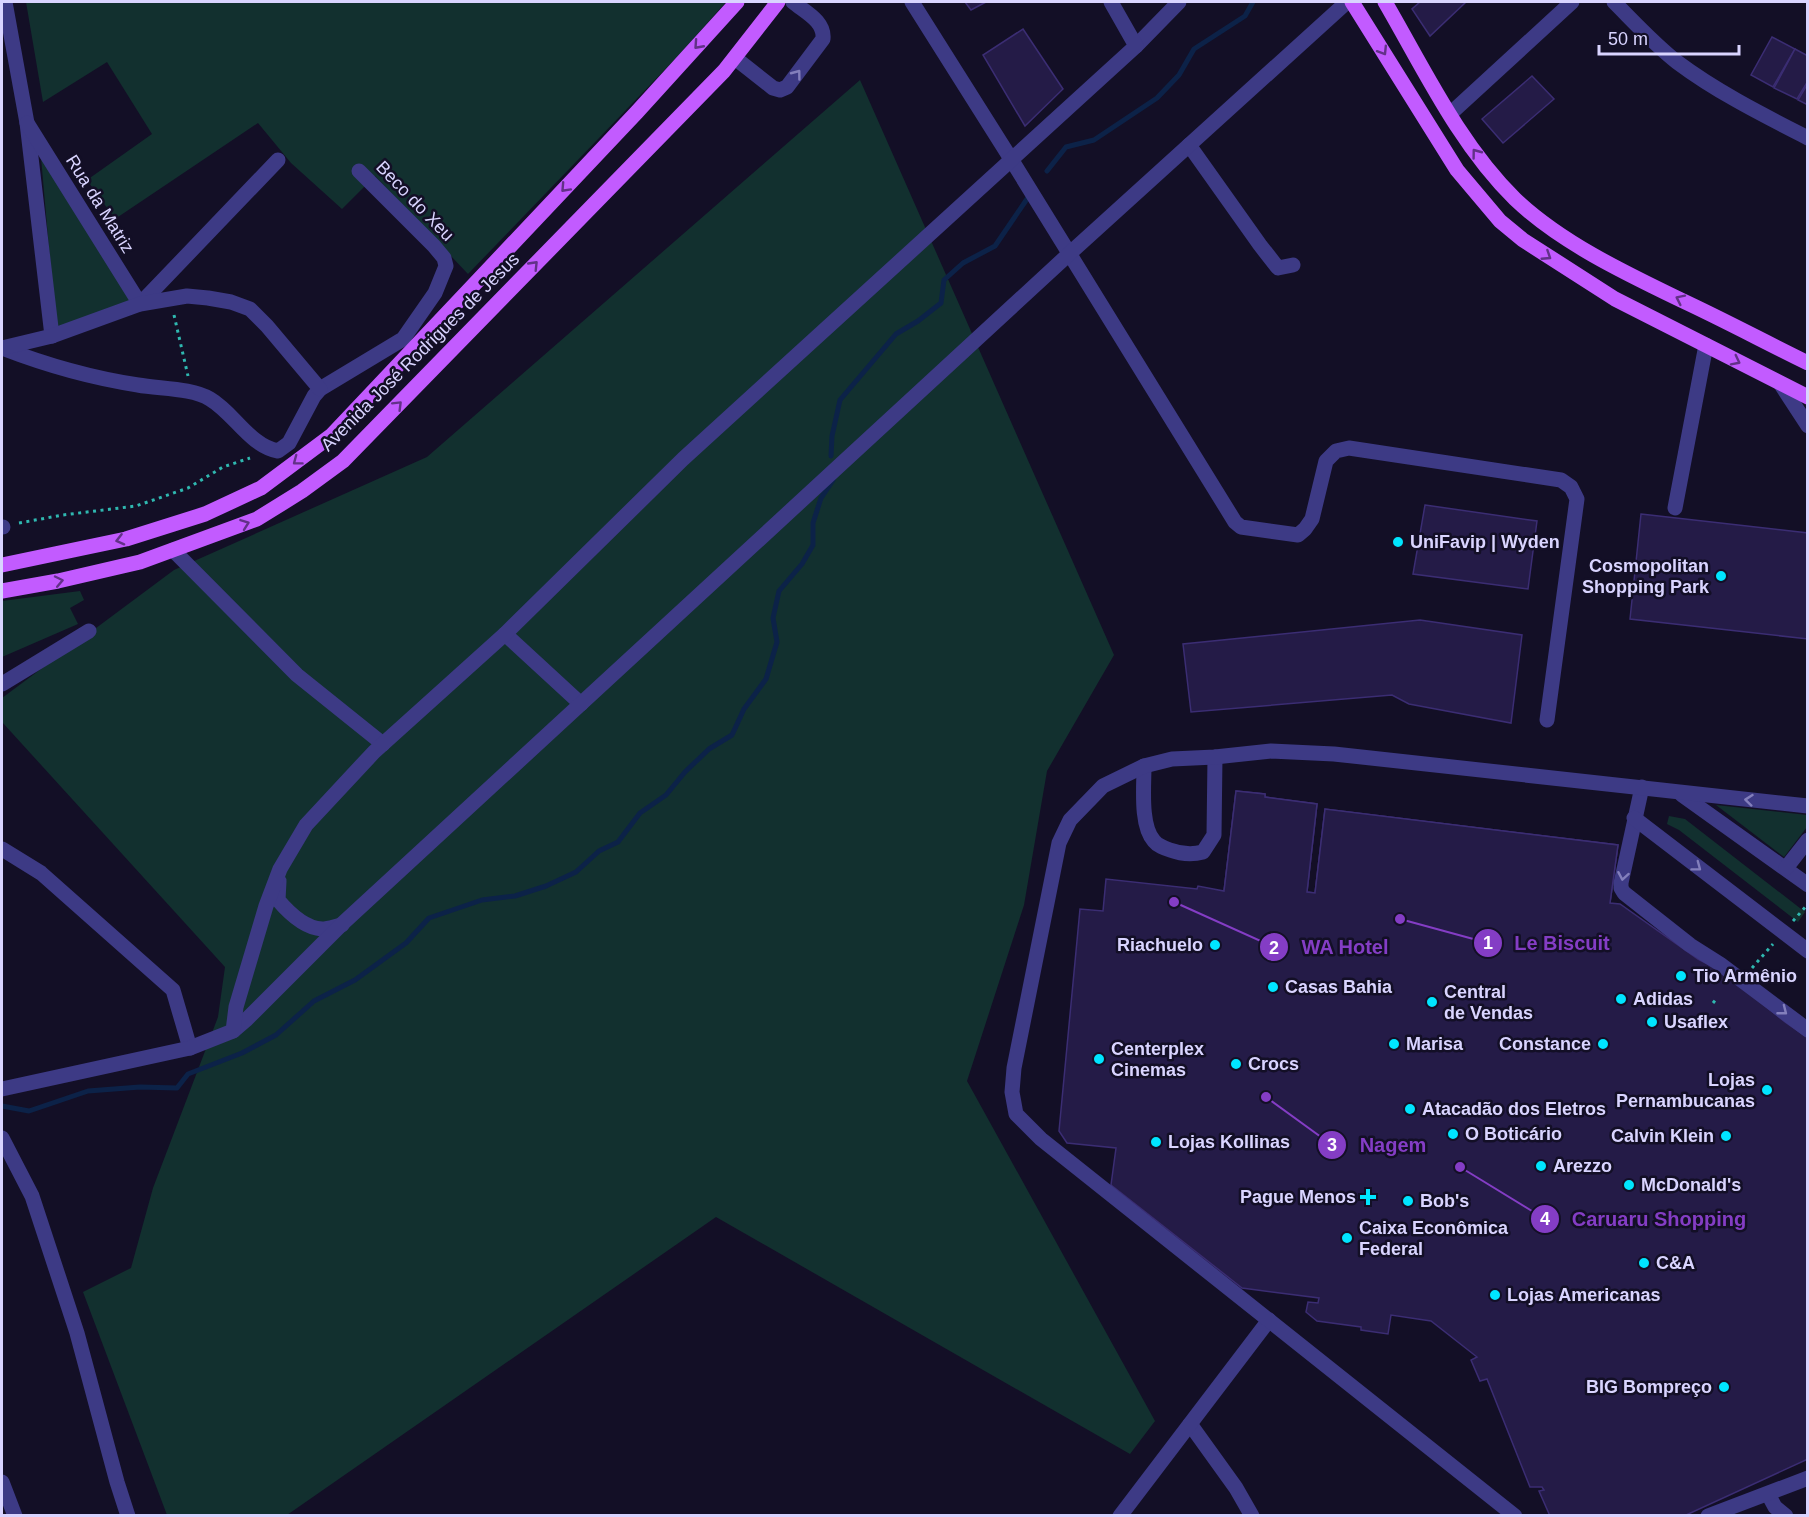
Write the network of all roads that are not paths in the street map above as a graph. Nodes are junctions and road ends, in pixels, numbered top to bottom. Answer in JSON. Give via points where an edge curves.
{"nodes":[{"id":1,"x":5,"y":2,"type":"edge"},
{"id":2,"x":737,"y":2,"type":"edge"},
{"id":3,"x":778,"y":2,"type":"edge"},
{"id":4,"x":793,"y":2,"type":"edge"},
{"id":5,"x":912,"y":2,"type":"edge"},
{"id":6,"x":1111,"y":2,"type":"edge"},
{"id":7,"x":1179,"y":2,"type":"edge"},
{"id":8,"x":1347,"y":2,"type":"edge"},
{"id":9,"x":1352,"y":2,"type":"edge"},
{"id":10,"x":1385,"y":2,"type":"edge"},
{"id":11,"x":1572,"y":2,"type":"edge"},
{"id":12,"x":1614,"y":2,"type":"edge"},
{"id":13,"x":1136,"y":46,"type":"junction"},
{"id":14,"x":735,"y":58,"type":"junction"},
{"id":15,"x":1450,"y":114,"type":"junction"},
{"id":16,"x":27,"y":123,"type":"junction"},
{"id":17,"x":1808,"y":138,"type":"edge"},
{"id":18,"x":1189,"y":145,"type":"junction"},
{"id":19,"x":1011,"y":159,"type":"junction"},
{"id":20,"x":278,"y":160,"type":"dead end"},
{"id":21,"x":359,"y":171,"type":"dead end"},
{"id":22,"x":1070,"y":254,"type":"junction"},
{"id":23,"x":1293,"y":266,"type":"dead end"},
{"id":24,"x":140,"y":304,"type":"junction"},
{"id":25,"x":52,"y":336,"type":"junction"},
{"id":26,"x":409,"y":343,"type":"junction"},
{"id":27,"x":1707,"y":345,"type":"junction"},
{"id":28,"x":2,"y":348,"type":"edge"},
{"id":29,"x":1808,"y":363,"type":"edge"},
{"id":30,"x":1779,"y":383,"type":"junction"},
{"id":31,"x":320,"y":389,"type":"junction"},
{"id":32,"x":1808,"y":397,"type":"edge"},
{"id":33,"x":1808,"y":426,"type":"edge"},
{"id":34,"x":1675,"y":508,"type":"dead end"},
{"id":35,"x":173,"y":550,"type":"junction"},
{"id":36,"x":2,"y":565,"type":"edge"},
{"id":37,"x":2,"y":591,"type":"edge"},
{"id":38,"x":89,"y":631,"type":"dead end"},
{"id":39,"x":505,"y":634,"type":"junction"},
{"id":40,"x":2,"y":684,"type":"edge"},
{"id":41,"x":581,"y":704,"type":"junction"},
{"id":42,"x":1547,"y":720,"type":"dead end"},
{"id":43,"x":382,"y":744,"type":"junction"},
{"id":44,"x":1215,"y":757,"type":"junction"},
{"id":45,"x":1144,"y":766,"type":"junction"},
{"id":46,"x":1642,"y":787,"type":"junction"},
{"id":47,"x":1679,"y":793,"type":"junction"},
{"id":48,"x":1808,"y":806,"type":"edge"},
{"id":49,"x":1634,"y":818,"type":"junction"},
{"id":50,"x":1808,"y":840,"type":"edge"},
{"id":51,"x":2,"y":849,"type":"edge"},
{"id":52,"x":1786,"y":868,"type":"junction"},
{"id":53,"x":280,"y":869,"type":"junction"},
{"id":54,"x":1808,"y":885,"type":"edge"},
{"id":55,"x":342,"y":924,"type":"junction"},
{"id":56,"x":1808,"y":951,"type":"edge"},
{"id":57,"x":233,"y":1030,"type":"junction"},
{"id":58,"x":1808,"y":1030,"type":"edge"},
{"id":59,"x":190,"y":1048,"type":"junction"},
{"id":60,"x":2,"y":1089,"type":"edge"},
{"id":61,"x":2,"y":1138,"type":"edge"},
{"id":62,"x":1269,"y":1320,"type":"junction"},
{"id":63,"x":1190,"y":1424,"type":"junction"},
{"id":64,"x":1808,"y":1478,"type":"edge"},
{"id":65,"x":2,"y":1482,"type":"edge"},
{"id":66,"x":1768,"y":1494,"type":"junction"},
{"id":67,"x":15,"y":1515,"type":"edge"},
{"id":68,"x":128,"y":1515,"type":"edge"},
{"id":69,"x":1120,"y":1515,"type":"edge"},
{"id":70,"x":1252,"y":1515,"type":"edge"},
{"id":71,"x":1515,"y":1515,"type":"edge"},
{"id":72,"x":1708,"y":1515,"type":"edge"},
{"id":73,"x":1786,"y":1515,"type":"edge"}],
"edges":[{"from":1,"to":16,"type":"street"},
{"from":2,"to":26,"type":"main road","name":"Avenida José Rodrigues de Jesus","one_way":true,"via":[[637,112]]},
{"from":3,"to":14,"type":"main road","name":"Avenida José Rodrigues de Jesus"},
{"from":14,"to":4,"type":"street","one_way":true,"via":[[773,88],[787,87],[823,39],[824,31]]},
{"from":5,"to":19,"type":"street"},
{"from":6,"to":13,"type":"street"},
{"from":7,"to":13,"type":"street"},
{"from":8,"to":18,"type":"street"},
{"from":9,"to":27,"type":"main road","one_way":true,"via":[[1457,170],[1500,221],[1615,299]]},
{"from":10,"to":15,"type":"main road"},
{"from":11,"to":15,"type":"street"},
{"from":12,"to":17,"type":"street","via":[[1677,62]]},
{"from":13,"to":19,"type":"street"},
{"from":35,"to":14,"type":"main road","name":"Avenida José Rodrigues de Jesus","one_way":true,"via":[[256,519],[343,460]]},
{"from":29,"to":15,"type":"main road","one_way":true,"via":[[1609,265],[1534,216],[1486,165]]},
{"from":16,"to":24,"type":"street","name":"Rua da Matriz"},
{"from":16,"to":25,"type":"street"},
{"from":18,"to":22,"type":"street"},
{"from":18,"to":23,"type":"street","via":[[1278,268]]},
{"from":19,"to":22,"type":"street"},
{"from":19,"to":39,"type":"street","via":[[683,459]]},
{"from":20,"to":24,"type":"street"},
{"from":21,"to":26,"type":"street","name":"Beco do Xeu","via":[[444,258],[446,266],[435,293]]},
{"from":22,"to":41,"type":"street"},
{"from":22,"to":42,"type":"street","via":[[1234,522],[1241,527],[1298,535],[1312,519],[1326,461],[1336,451],[1349,448],[1561,480],[1571,487],[1577,499]]},
{"from":24,"to":25,"type":"street"},
{"from":24,"to":31,"type":"street","via":[[188,296],[250,309]]},
{"from":25,"to":28,"type":"street"},
{"from":26,"to":31,"type":"street"},
{"from":26,"to":36,"type":"main road","name":"Avenida José Rodrigues de Jesus","one_way":true,"via":[[332,435],[261,488],[205,514],[126,539]]},
{"from":27,"to":30,"type":"main road","one_way":true},
{"from":27,"to":34,"type":"street"},
{"from":28,"to":31,"type":"street","via":[[66,370],[201,395],[251,436],[278,452],[289,443]]},
{"from":30,"to":32,"type":"main road"},
{"from":30,"to":33,"type":"street"},
{"from":37,"to":35,"type":"main road","name":"Avenida José Rodrigues de Jesus","one_way":true,"via":[[140,562]]},
{"from":35,"to":43,"type":"street","via":[[297,675]]},
{"from":38,"to":40,"type":"street"},
{"from":39,"to":41,"type":"street"},
{"from":39,"to":43,"type":"street"},
{"from":41,"to":55,"type":"street"},
{"from":43,"to":53,"type":"street","via":[[306,825]]},
{"from":44,"to":45,"type":"street","via":[[1172,759]]},
{"from":44,"to":45,"type":"street","via":[[1214,835],[1203,852],[1194,854],[1175,852],[1153,841],[1144,811]]},
{"from":44,"to":46,"type":"street","via":[[1271,751],[1334,754]]},
{"from":45,"to":62,"type":"street","via":[[1103,786],[1070,819],[1059,843],[1014,1068],[1012,1092],[1016,1114],[1041,1139]]},
{"from":46,"to":47,"type":"street"},
{"from":46,"to":49,"type":"street"},
{"from":48,"to":47,"type":"street","one_way":true},
{"from":47,"to":52,"type":"street"},
{"from":49,"to":56,"type":"street","one_way":true},
{"from":49,"to":58,"type":"street","one_way":true,"via":[[1621,883],[1624,893]]},
{"from":50,"to":52,"type":"street"},
{"from":51,"to":59,"type":"street","via":[[41,873],[173,990]]},
{"from":52,"to":54,"type":"street"},
{"from":53,"to":55,"type":"street","via":[[278,900],[291,915],[322,929]]},
{"from":53,"to":57,"type":"street","via":[[242,984]]},
{"from":55,"to":57,"type":"street"},
{"from":57,"to":59,"type":"street"},
{"from":59,"to":60,"type":"street"},
{"from":61,"to":68,"type":"street","via":[[32,1196],[77,1332]]},
{"from":62,"to":63,"type":"street"},
{"from":62,"to":71,"type":"street"},
{"from":63,"to":69,"type":"street"},
{"from":63,"to":70,"type":"street"},
{"from":64,"to":66,"type":"street"},
{"from":65,"to":67,"type":"street"},
{"from":66,"to":72,"type":"street"},
{"from":66,"to":73,"type":"street","via":[[1775,1508]]}]}
